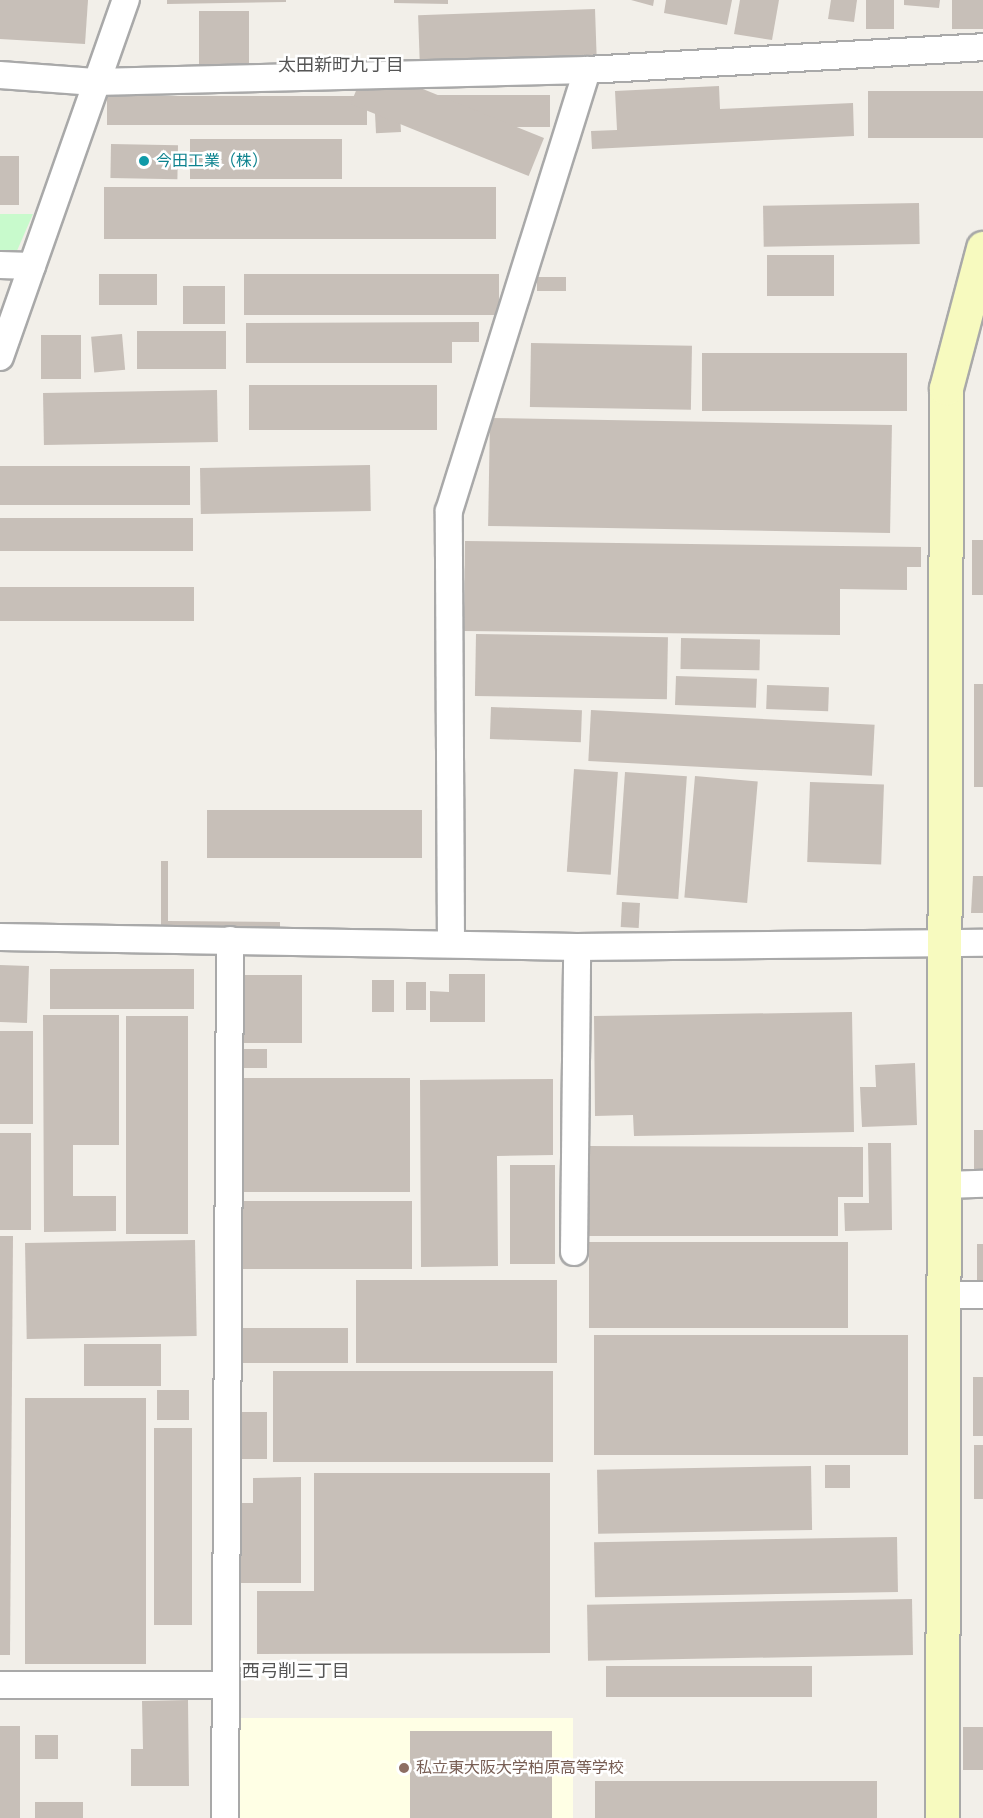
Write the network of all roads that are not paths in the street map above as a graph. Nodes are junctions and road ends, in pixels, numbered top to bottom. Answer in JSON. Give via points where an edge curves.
{"nodes":[{"id":1,"x":126,"y":0,"type":"edge"},
{"id":2,"x":983,"y":47,"type":"edge"},
{"id":3,"x":587,"y":70,"type":"junction"},
{"id":4,"x":0,"y":75,"type":"edge"},
{"id":5,"x":95,"y":82,"type":"junction"},
{"id":6,"x":983,"y":248,"type":"edge"},
{"id":7,"x":0,"y":266,"type":"edge"},
{"id":8,"x":32,"y":266,"type":"junction"},
{"id":9,"x":0,"y":357,"type":"edge"},
{"id":10,"x":0,"y":937,"type":"edge"},
{"id":11,"x":230,"y":940,"type":"junction"},
{"id":12,"x":946,"y":942,"type":"junction"},
{"id":13,"x":983,"y":942,"type":"edge"},
{"id":14,"x":451,"y":944,"type":"junction"},
{"id":15,"x":577,"y":947,"type":"junction"},
{"id":16,"x":983,"y":1184,"type":"edge"},
{"id":17,"x":945,"y":1185,"type":"junction"},
{"id":18,"x":574,"y":1252,"type":"dead end"},
{"id":19,"x":983,"y":1295,"type":"edge"},
{"id":20,"x":945,"y":1296,"type":"junction"},
{"id":21,"x":0,"y":1684,"type":"edge"},
{"id":22,"x":226,"y":1684,"type":"junction"},
{"id":23,"x":225,"y":1818,"type":"edge"},
{"id":24,"x":942,"y":1818,"type":"edge"}],
"edges":[{"from":1,"to":5,"type":"street"},
{"from":2,"to":3,"type":"street"},
{"from":3,"to":5,"type":"street"},
{"from":3,"to":14,"type":"street","via":[[449,511]]},
{"from":4,"to":5,"type":"street"},
{"from":5,"to":8,"type":"street"},
{"from":6,"to":12,"type":"street","via":[[946,388]]},
{"from":7,"to":8,"type":"street"},
{"from":8,"to":9,"type":"street"},
{"from":10,"to":11,"type":"street"},
{"from":11,"to":14,"type":"street"},
{"from":11,"to":22,"type":"street"},
{"from":12,"to":13,"type":"street"},
{"from":12,"to":15,"type":"street"},
{"from":12,"to":17,"type":"street"},
{"from":14,"to":15,"type":"street"},
{"from":15,"to":18,"type":"street"},
{"from":16,"to":17,"type":"street"},
{"from":17,"to":20,"type":"street"},
{"from":19,"to":20,"type":"street"},
{"from":20,"to":24,"type":"street"},
{"from":21,"to":22,"type":"street"},
{"from":22,"to":23,"type":"street"}]}
